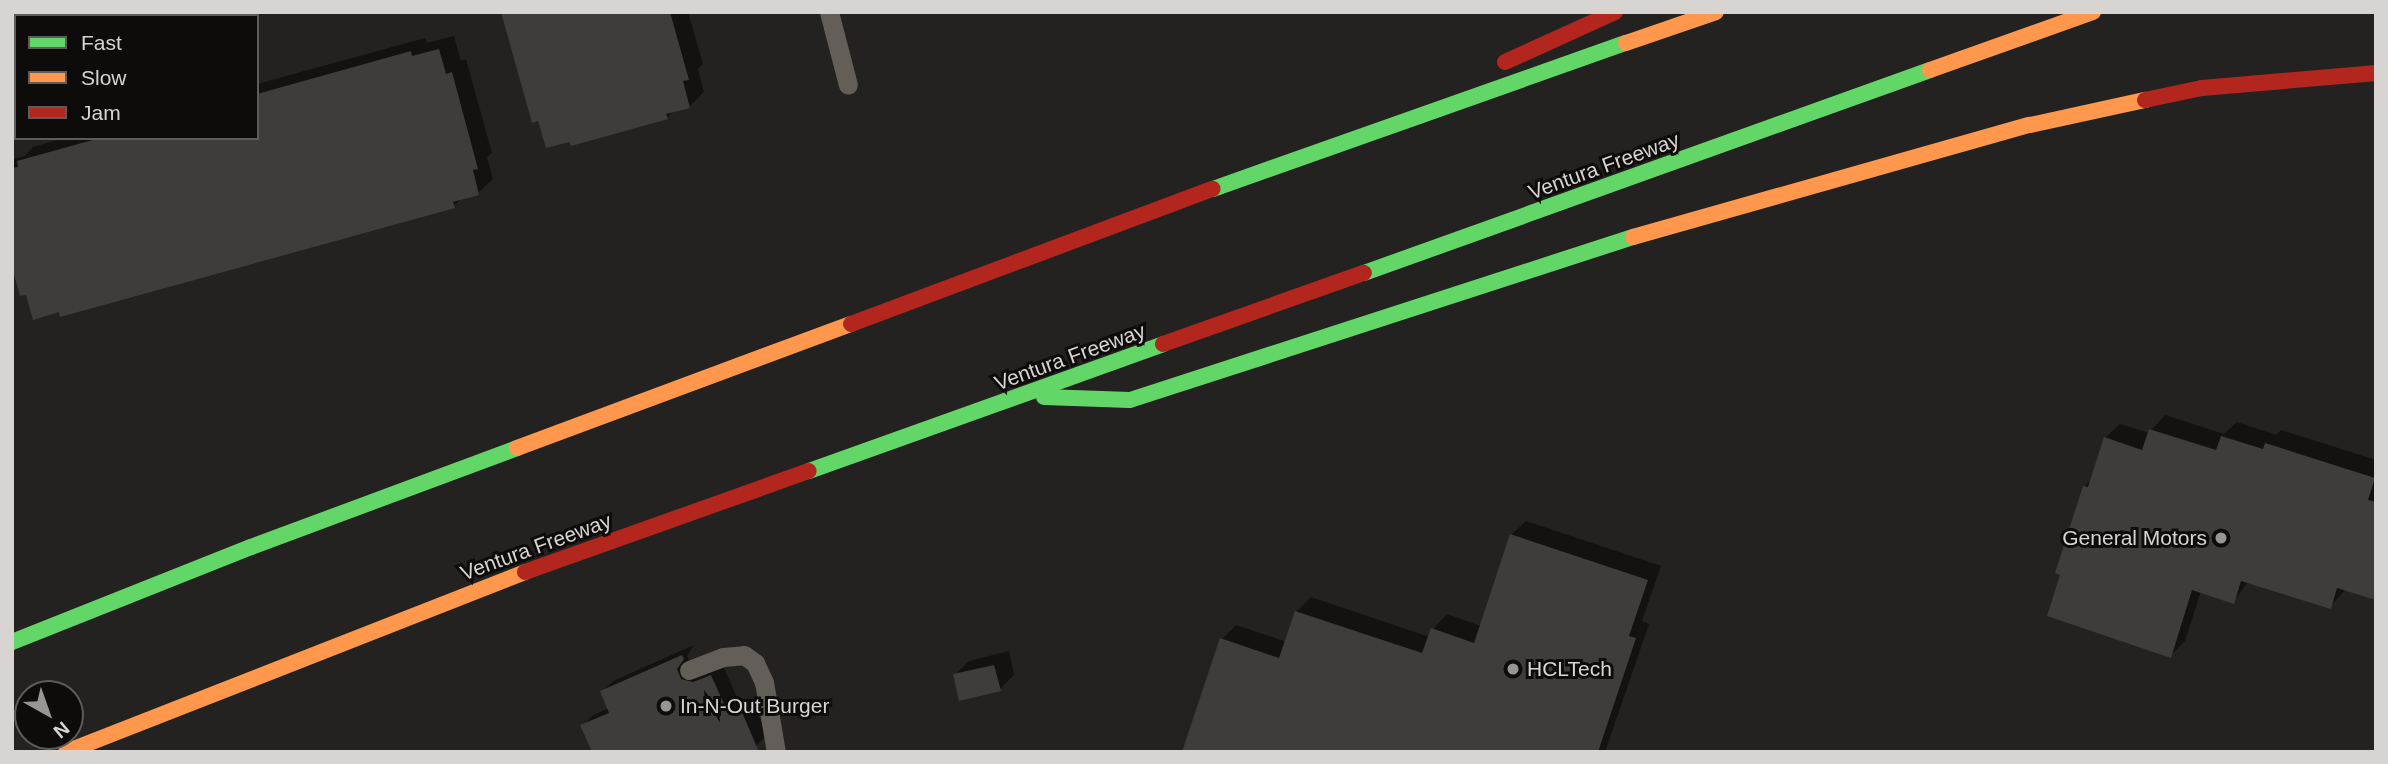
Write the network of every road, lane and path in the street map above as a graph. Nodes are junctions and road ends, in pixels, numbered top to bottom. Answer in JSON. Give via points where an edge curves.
{"nodes":[{"id":1,"x":829,"y":12,"type":"edge"},
{"id":2,"x":1615,"y":12,"type":"edge"},
{"id":3,"x":1716,"y":12,"type":"edge"},
{"id":4,"x":2093,"y":12,"type":"edge"},
{"id":5,"x":1490,"y":70,"type":"dead end"},
{"id":6,"x":2376,"y":73,"type":"edge"},
{"id":7,"x":848,"y":85,"type":"dead end"},
{"id":8,"x":1452,"y":87,"type":"dead end"},
{"id":9,"x":1289,"y":161,"type":"junction"},
{"id":10,"x":1025,"y":396,"type":"junction"},
{"id":11,"x":12,"y":642,"type":"edge"},
{"id":12,"x":689,"y":670,"type":"dead end"},
{"id":13,"x":66,"y":752,"type":"edge"},
{"id":14,"x":776,"y":752,"type":"edge"}],
"edges":[{"from":1,"to":7,"type":"lane"},
{"from":2,"to":5,"type":"highway"},
{"from":3,"to":9,"type":"highway"},
{"from":4,"to":10,"type":"highway","name":"Ventura Freeway"},
{"from":6,"to":10,"type":"highway","via":[[2202,88],[2030,125],[1666,226],[1130,400]]},
{"from":8,"to":9,"type":"highway"},
{"from":9,"to":11,"type":"highway","via":[[251,547]]},
{"from":10,"to":13,"type":"highway","name":"Ventura Freeway","via":[[466,594]]},
{"from":12,"to":14,"type":"lane","via":[[723,657],[744,655],[755,663],[764,682]]}]}
